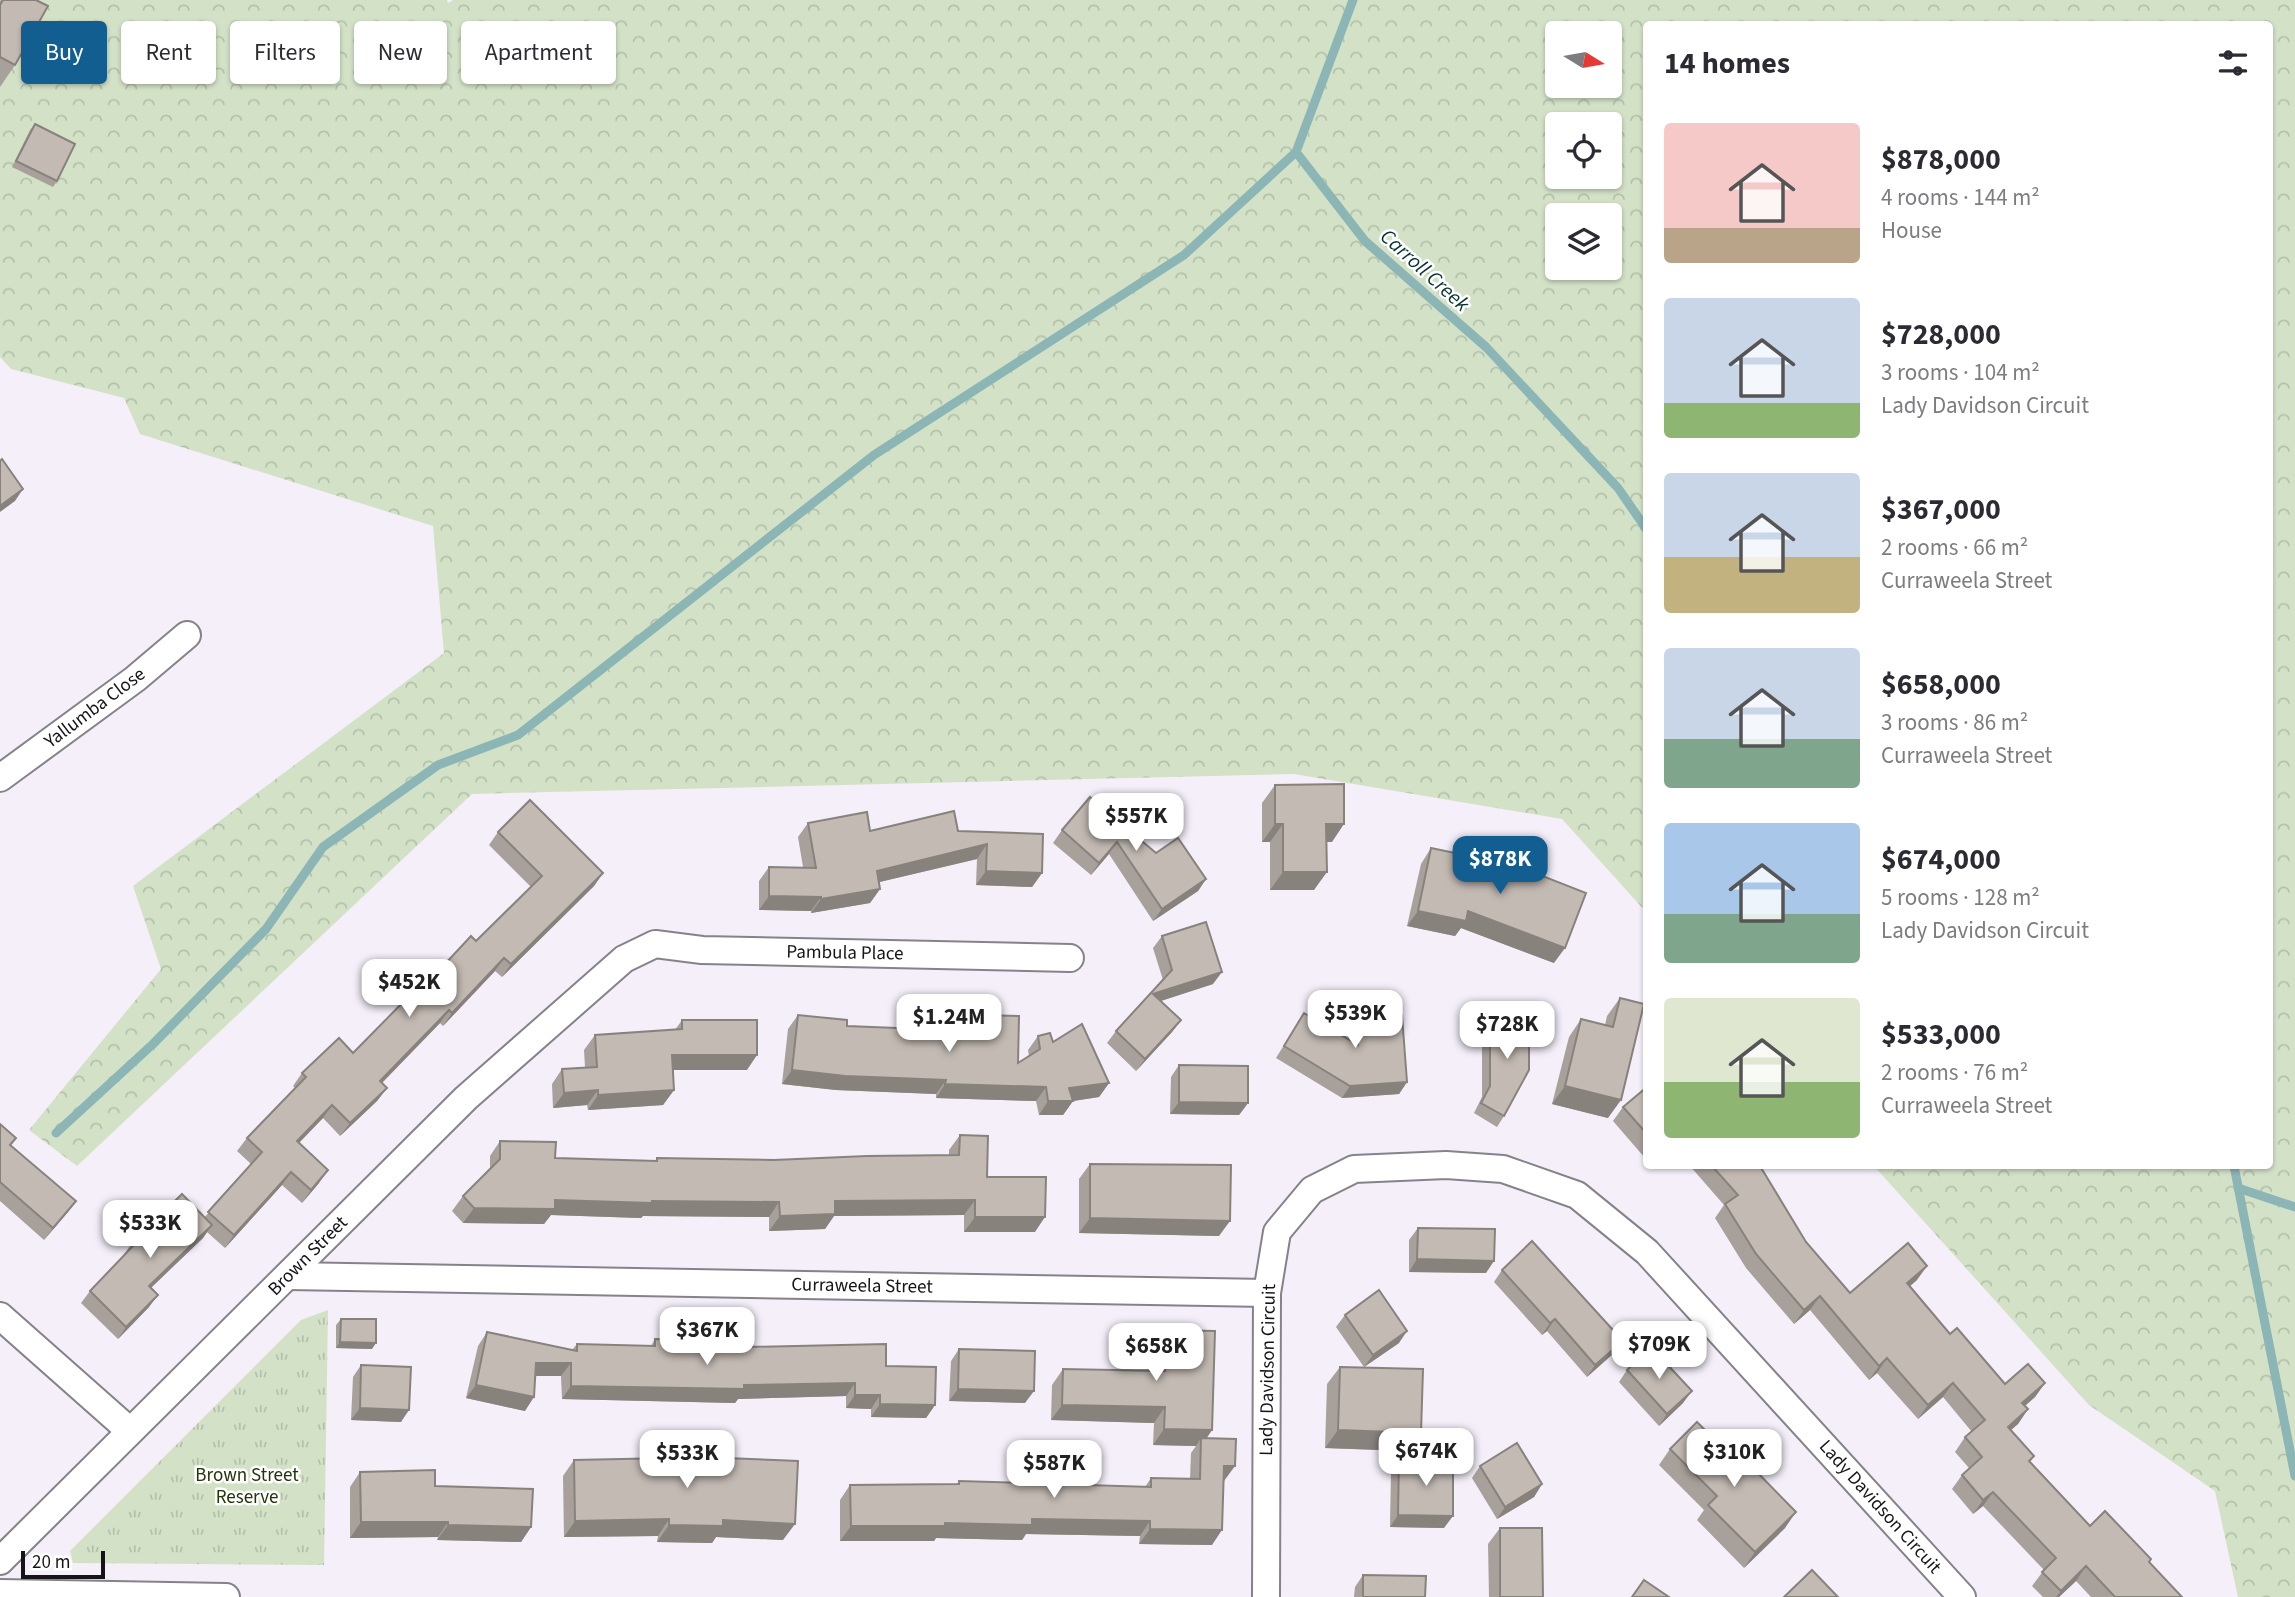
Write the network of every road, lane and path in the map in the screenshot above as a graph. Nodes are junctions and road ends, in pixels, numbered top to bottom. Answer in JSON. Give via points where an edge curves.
{"nodes":[{"id":1,"x":187,"y":635,"type":"dead end"},
{"id":2,"x":0,"y":778,"type":"edge"},
{"id":3,"x":1070,"y":958,"type":"dead end"},
{"id":4,"x":624,"y":960,"type":"joint"},
{"id":5,"x":288,"y":1276,"type":"junction"},
{"id":6,"x":1267,"y":1293,"type":"junction"},
{"id":7,"x":0,"y":1316,"type":"edge"},
{"id":8,"x":130,"y":1431,"type":"junction"},
{"id":9,"x":0,"y":1561,"type":"edge"},
{"id":10,"x":0,"y":1593,"type":"edge"},
{"id":11,"x":226,"y":1597,"type":"edge"},
{"id":12,"x":1266,"y":1597,"type":"edge"},
{"id":13,"x":1962,"y":1597,"type":"edge"}],
"edges":[{"from":1,"to":2,"type":"street","name":"Yallumba Close"},
{"from":3,"to":4,"type":"street","name":"Pambula Place","via":[[702,950],[655,944]]},
{"from":4,"to":5,"type":"street","name":"Brown Street","via":[[466,1098]]},
{"from":5,"to":6,"type":"street","name":"Curraweela Street"},
{"from":5,"to":8,"type":"street","name":"Brown Street"},
{"from":6,"to":12,"type":"street","name":"Lady Davidson Circuit"},
{"from":6,"to":13,"type":"street","name":"Lady Davidson Circuit","via":[[1277,1232],[1312,1190],[1354,1169],[1446,1165],[1503,1169],[1577,1195],[1647,1252]]},
{"from":7,"to":8,"type":"street"},
{"from":8,"to":9,"type":"street","name":"Brown Street"},
{"from":10,"to":11,"type":"street"}]}
